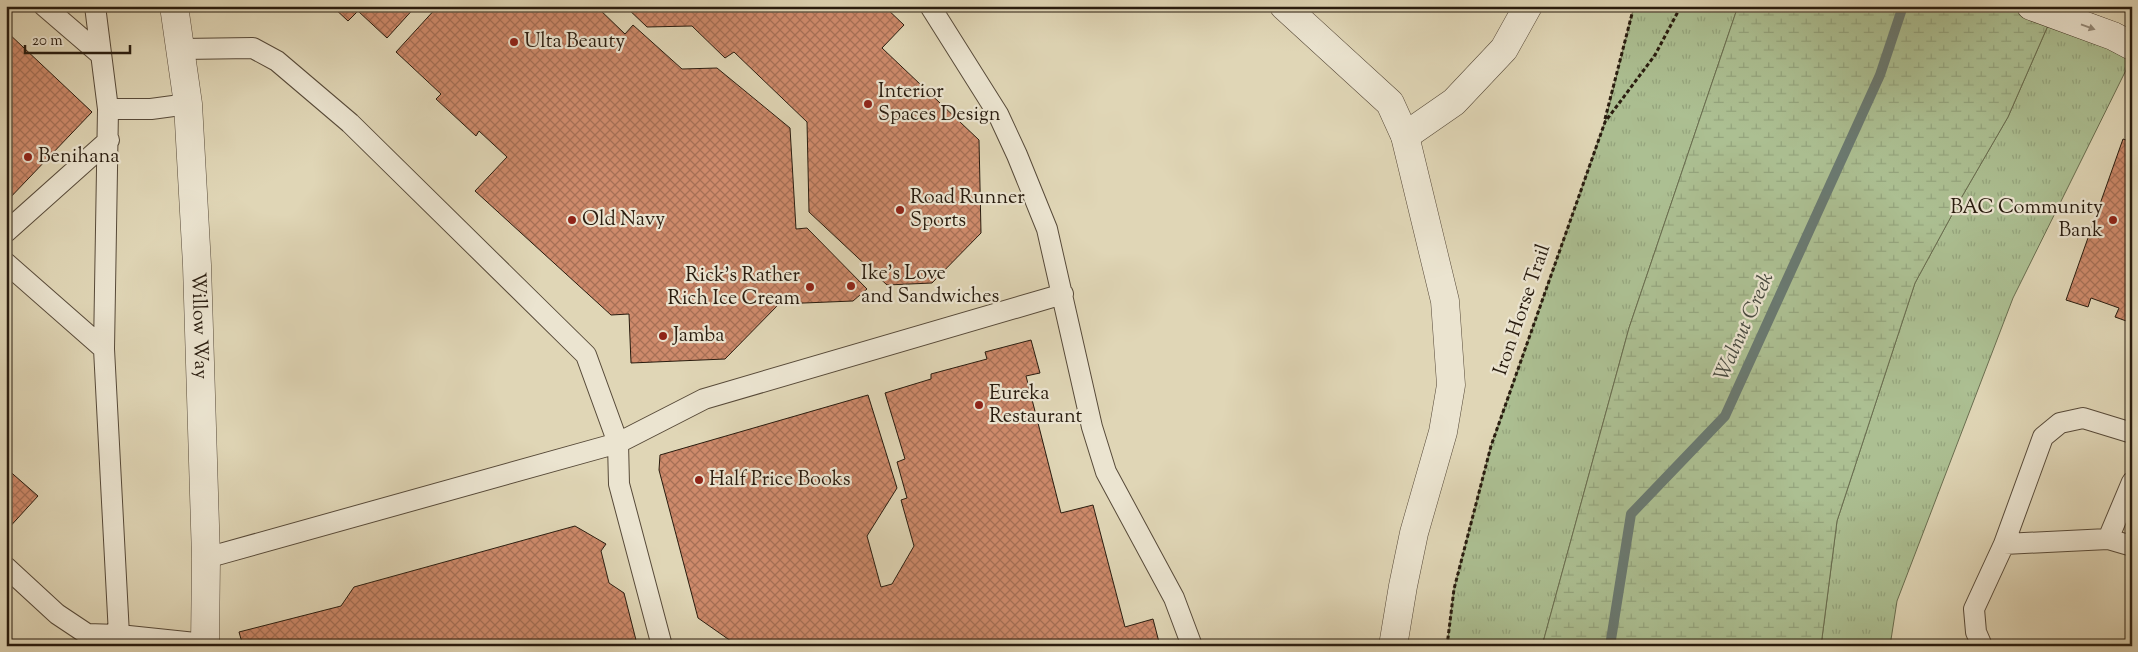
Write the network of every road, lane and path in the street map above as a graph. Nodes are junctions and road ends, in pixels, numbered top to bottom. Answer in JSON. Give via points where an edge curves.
{"nodes":[{"id":1,"x":44,"y":6,"type":"edge"},
{"id":2,"x":95,"y":6,"type":"edge"},
{"id":3,"x":174,"y":6,"type":"edge"},
{"id":4,"x":930,"y":6,"type":"edge"},
{"id":5,"x":1284,"y":6,"type":"edge"},
{"id":6,"x":1528,"y":6,"type":"edge"},
{"id":7,"x":1634,"y":6,"type":"edge"},
{"id":8,"x":1681,"y":6,"type":"edge"},
{"id":9,"x":2031,"y":6,"type":"edge"},
{"id":10,"x":2122,"y":41,"type":"edge"},
{"id":11,"x":181,"y":50,"type":"junction"},
{"id":12,"x":101,"y":55,"type":"junction"},
{"id":13,"x":188,"y":104,"type":"junction"},
{"id":14,"x":108,"y":109,"type":"junction"},
{"id":15,"x":1605,"y":122,"type":"junction"},
{"id":16,"x":1405,"y":136,"type":"junction"},
{"id":17,"x":109,"y":140,"type":"junction"},
{"id":18,"x":6,"y":232,"type":"edge"},
{"id":19,"x":6,"y":263,"type":"edge"},
{"id":20,"x":1063,"y":294,"type":"junction"},
{"id":21,"x":104,"y":348,"type":"junction"},
{"id":22,"x":2132,"y":433,"type":"edge"},
{"id":23,"x":618,"y":443,"type":"junction"},
{"id":24,"x":2132,"y":482,"type":"edge"},
{"id":25,"x":2108,"y":539,"type":"junction"},
{"id":26,"x":2004,"y":544,"type":"junction"},
{"id":27,"x":2132,"y":546,"type":"edge"},
{"id":28,"x":206,"y":558,"type":"junction"},
{"id":29,"x":6,"y":567,"type":"edge"},
{"id":30,"x":119,"y":635,"type":"junction"},
{"id":31,"x":205,"y":645,"type":"edge"},
{"id":32,"x":662,"y":646,"type":"edge"},
{"id":33,"x":1192,"y":646,"type":"edge"},
{"id":34,"x":1393,"y":646,"type":"edge"},
{"id":35,"x":1447,"y":646,"type":"edge"},
{"id":36,"x":1982,"y":646,"type":"edge"}],
"edges":[{"from":1,"to":12,"type":"lane"},
{"from":2,"to":12,"type":"lane"},
{"from":3,"to":11,"type":"street","name":"Willow Way"},
{"from":4,"to":20,"type":"lane","via":[[998,114],[1047,229]]},
{"from":5,"to":16,"type":"street","via":[[1390,103]]},
{"from":6,"to":16,"type":"street","via":[[1504,49],[1454,102]]},
{"from":7,"to":15,"type":"path"},
{"from":8,"to":15,"type":"path","name":"Iron Horse Trail","via":[[1655,55]]},
{"from":9,"to":10,"type":"street","one_way":true},
{"from":11,"to":13,"type":"street","name":"Willow Way"},
{"from":11,"to":23,"type":"lane","via":[[252,48],[277,61],[350,123],[586,355]]},
{"from":12,"to":14,"type":"lane"},
{"from":13,"to":14,"type":"lane","via":[[151,109]]},
{"from":13,"to":28,"type":"street","name":"Willow Way","via":[[197,265]]},
{"from":14,"to":17,"type":"lane"},
{"from":15,"to":35,"type":"path","name":"Iron Horse Trail","via":[[1491,446],[1454,590]]},
{"from":16,"to":34,"type":"street","via":[[1445,300],[1451,385],[1443,432],[1402,586]]},
{"from":17,"to":18,"type":"lane"},
{"from":17,"to":21,"type":"lane"},
{"from":19,"to":21,"type":"lane"},
{"from":20,"to":23,"type":"lane","via":[[704,399]]},
{"from":20,"to":33,"type":"lane","via":[[1092,427],[1106,472],[1174,598]]},
{"from":21,"to":30,"type":"lane"},
{"from":22,"to":26,"type":"lane","via":[[2082,418],[2060,423],[2043,437]]},
{"from":23,"to":28,"type":"lane"},
{"from":23,"to":32,"type":"lane","via":[[619,484]]},
{"from":24,"to":25,"type":"lane"},
{"from":25,"to":26,"type":"lane"},
{"from":25,"to":27,"type":"lane"},
{"from":26,"to":36,"type":"lane","via":[[1974,609],[1976,632]]},
{"from":28,"to":31,"type":"street","name":"Willow Way"},
{"from":29,"to":30,"type":"lane","via":[[57,614],[87,634]]},
{"from":30,"to":31,"type":"lane"}]}
